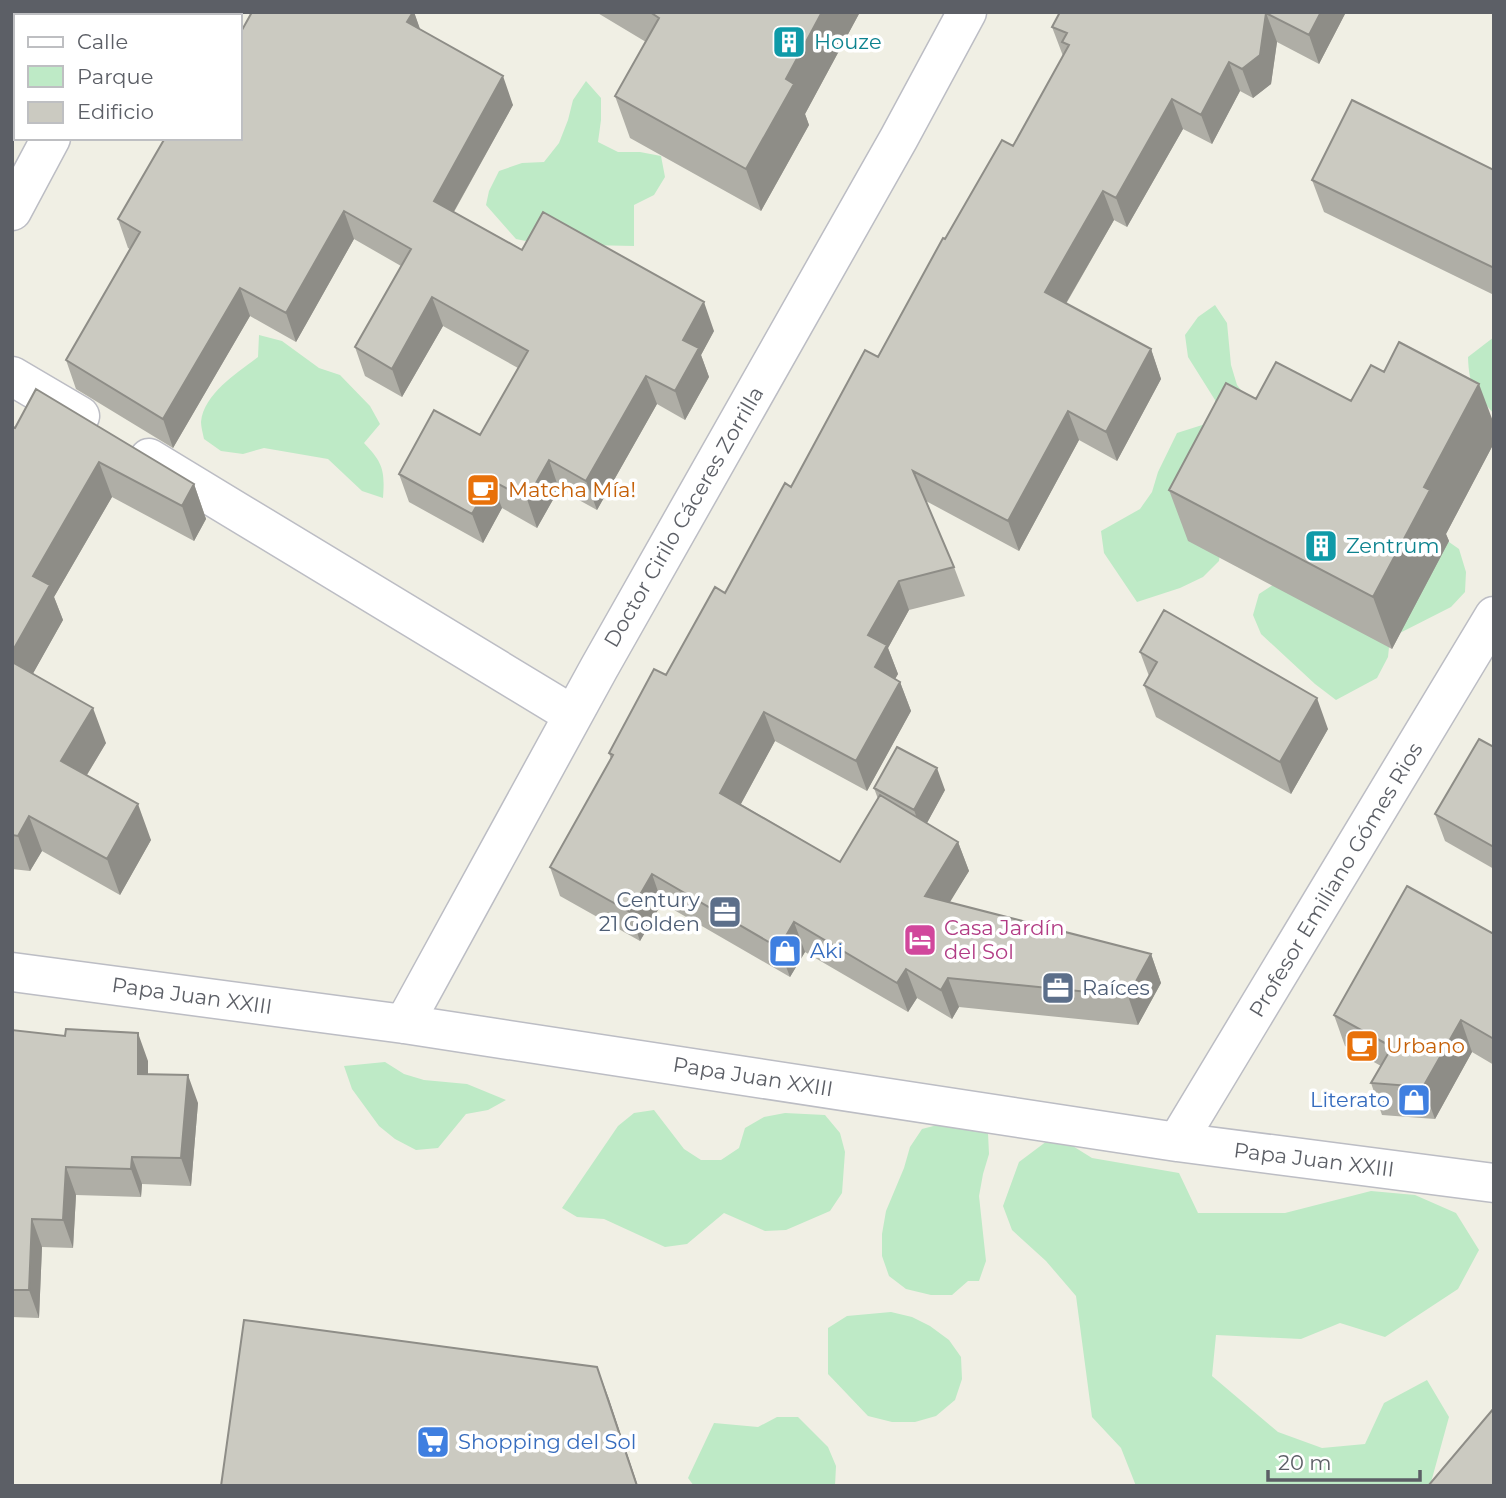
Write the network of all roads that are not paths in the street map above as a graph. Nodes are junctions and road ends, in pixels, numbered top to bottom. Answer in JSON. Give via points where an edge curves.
{"nodes":[{"id":1,"x":967,"y":12,"type":"edge"},
{"id":2,"x":50,"y":140,"type":"edge"},
{"id":3,"x":12,"y":211,"type":"edge"},
{"id":4,"x":12,"y":376,"type":"edge"},
{"id":5,"x":1494,"y":617,"type":"edge"},
{"id":6,"x":573,"y":715,"type":"junction"},
{"id":7,"x":12,"y":972,"type":"edge"},
{"id":8,"x":404,"y":1024,"type":"junction"},
{"id":9,"x":1177,"y":1142,"type":"junction"},
{"id":10,"x":1494,"y":1184,"type":"edge"}],
"edges":[{"from":1,"to":6,"type":"street","name":"Doctor Cirilo Cáceres Zorrilla"},
{"from":2,"to":3,"type":"street"},
{"from":4,"to":6,"type":"street"},
{"from":5,"to":9,"type":"street","name":"Profesor Emiliano Gómes Rios"},
{"from":6,"to":8,"type":"street","name":"Doctor Cirilo Cáceres Zorrilla"},
{"from":7,"to":8,"type":"street","name":"Papa Juan XXIII"},
{"from":8,"to":9,"type":"street","name":"Papa Juan XXIII"},
{"from":9,"to":10,"type":"street","name":"Papa Juan XXIII"}]}
